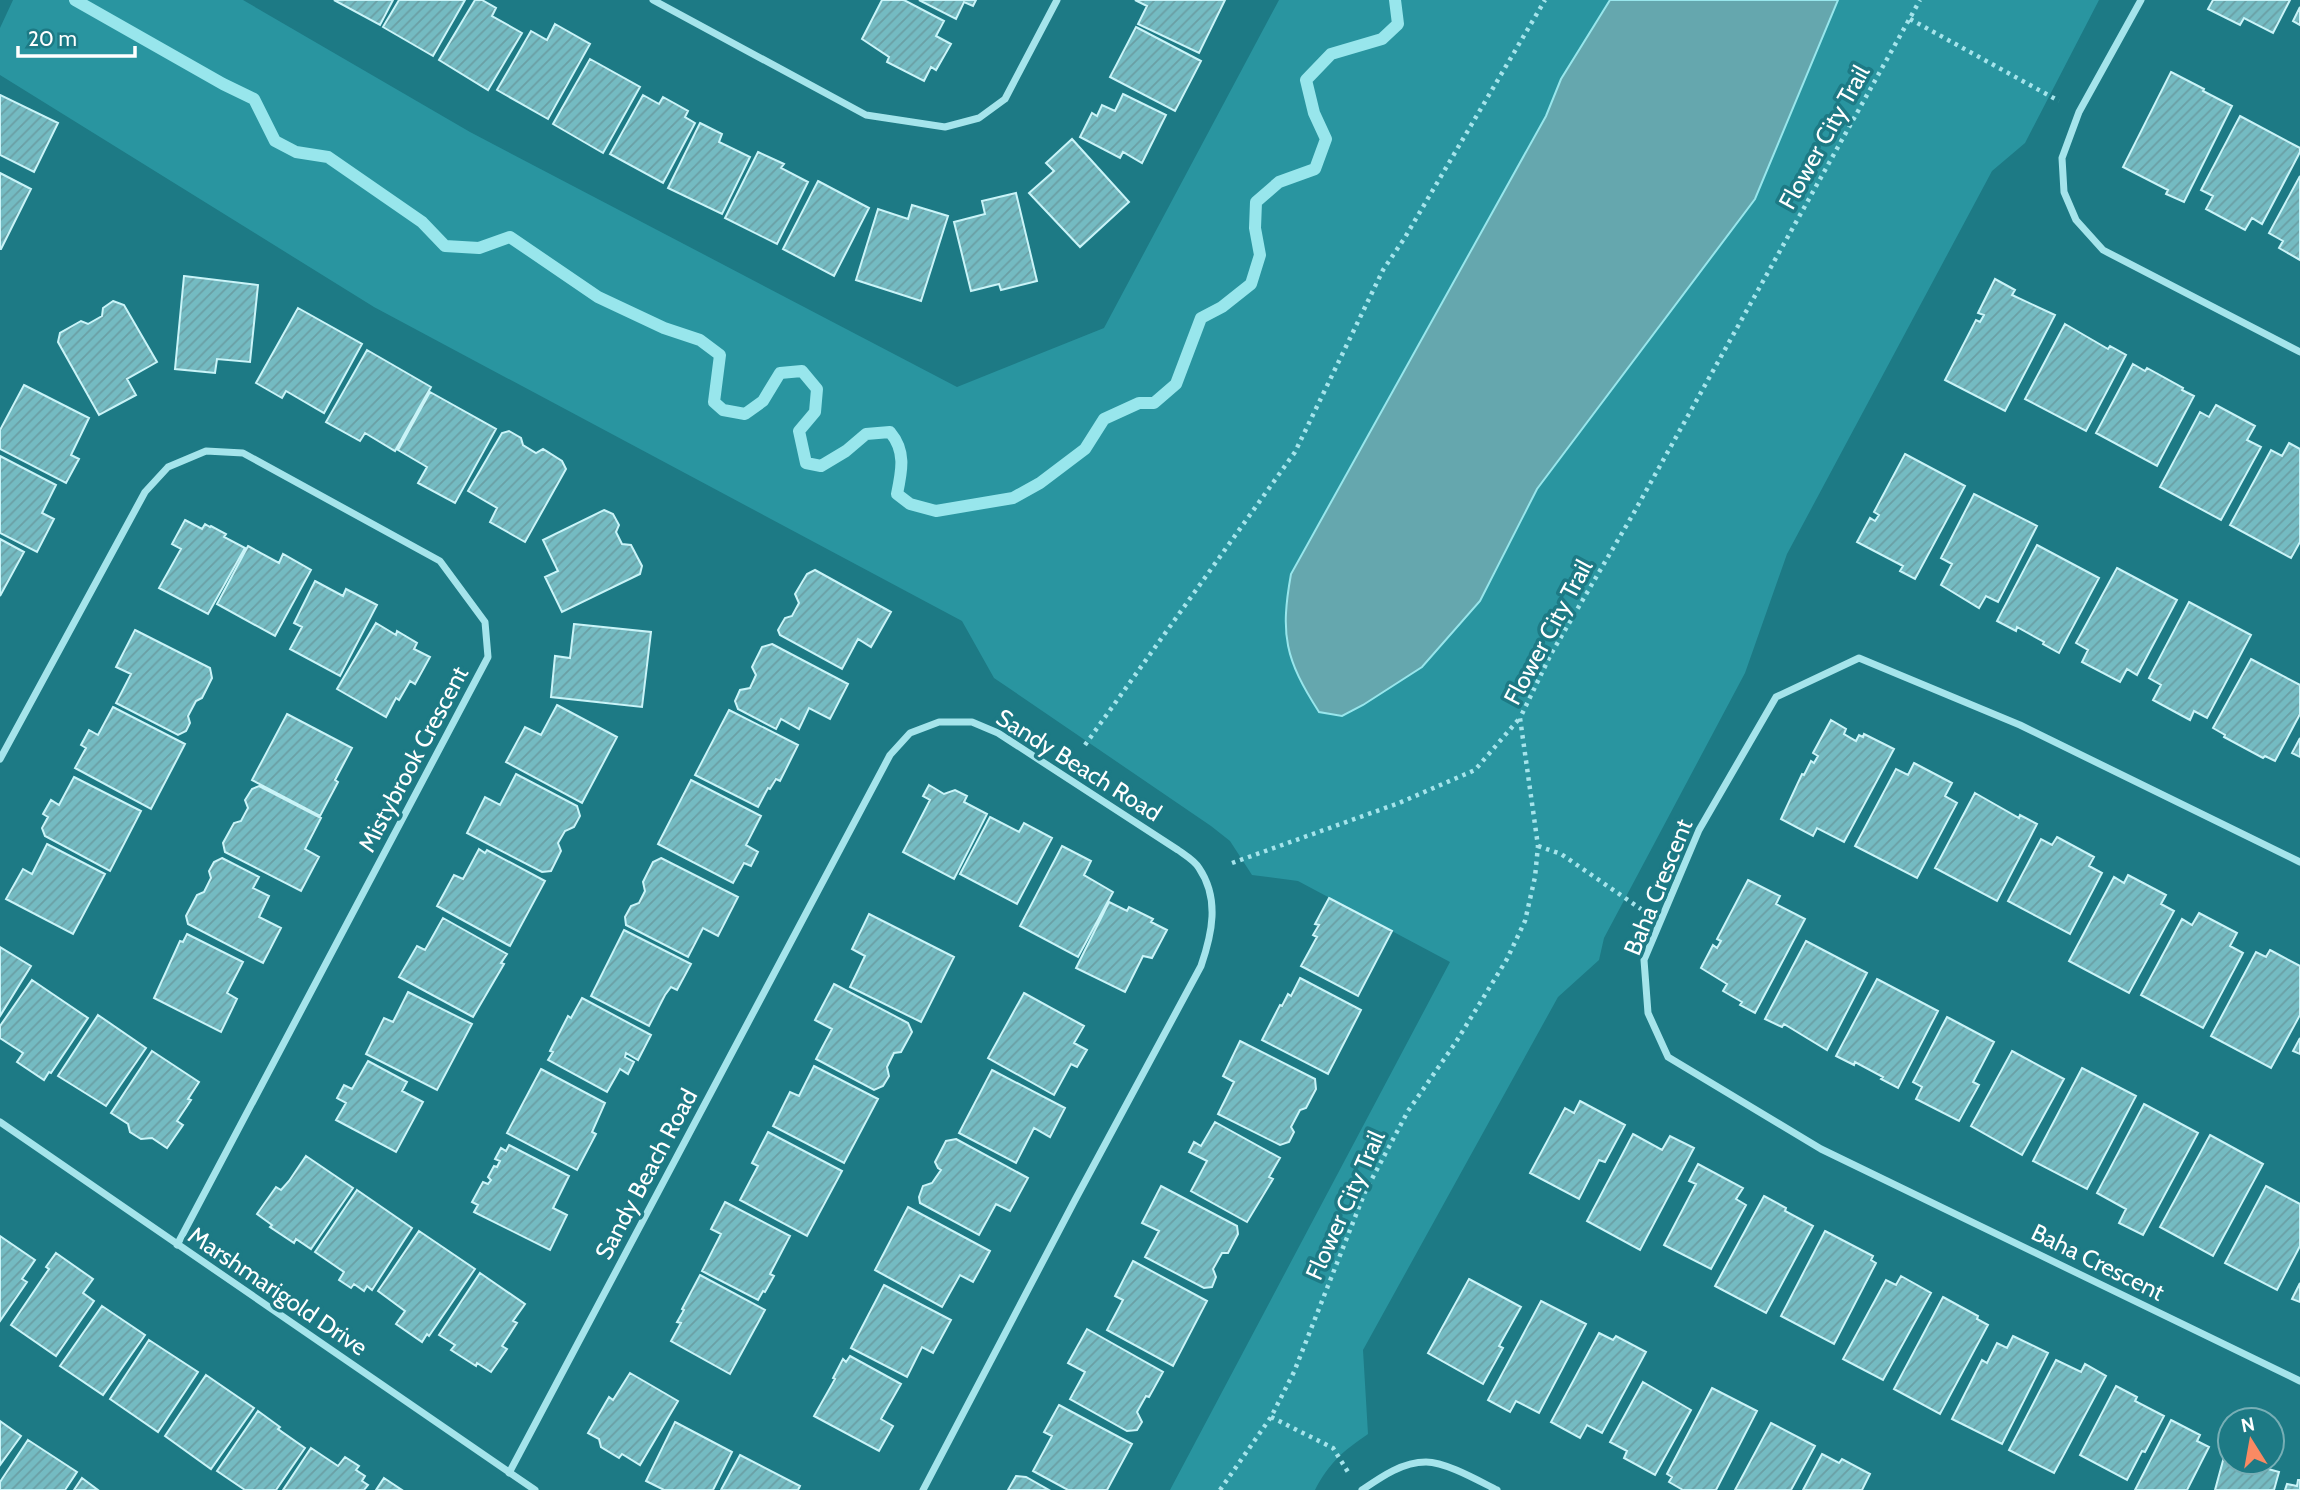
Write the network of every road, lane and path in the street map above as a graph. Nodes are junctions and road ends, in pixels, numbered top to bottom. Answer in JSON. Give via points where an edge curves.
{"nodes":[{"id":1,"x":653,"y":0,"type":"edge"},
{"id":2,"x":1058,"y":0,"type":"edge"},
{"id":3,"x":1545,"y":0,"type":"edge"},
{"id":4,"x":1920,"y":0,"type":"edge"},
{"id":5,"x":2141,"y":0,"type":"edge"},
{"id":6,"x":1910,"y":19,"type":"junction"},
{"id":7,"x":2079,"y":112,"type":"junction"},
{"id":8,"x":2300,"y":352,"type":"edge"},
{"id":9,"x":1520,"y":718,"type":"junction"},
{"id":10,"x":1085,"y":745,"type":"dead end"},
{"id":11,"x":0,"y":759,"type":"edge"},
{"id":12,"x":1538,"y":846,"type":"junction"},
{"id":13,"x":2300,"y":862,"type":"edge"},
{"id":14,"x":1232,"y":863,"type":"dead end"},
{"id":15,"x":1660,"y":922,"type":"junction"},
{"id":16,"x":0,"y":1122,"type":"edge"},
{"id":17,"x":177,"y":1245,"type":"junction"},
{"id":18,"x":2300,"y":1381,"type":"edge"},
{"id":19,"x":1271,"y":1418,"type":"junction"},
{"id":20,"x":509,"y":1473,"type":"junction"},
{"id":21,"x":1352,"y":1479,"type":"dead end"},
{"id":22,"x":535,"y":1490,"type":"edge"},
{"id":23,"x":923,"y":1490,"type":"edge"},
{"id":24,"x":1220,"y":1490,"type":"edge"},
{"id":25,"x":1362,"y":1490,"type":"edge"},
{"id":26,"x":1497,"y":1490,"type":"edge"}],
"edges":[{"from":1,"to":2,"type":"street","via":[[866,114],[946,127],[979,118],[1005,99]]},
{"from":3,"to":10,"type":"path","via":[[1383,270],[1295,452]]},
{"from":4,"to":6,"type":"path","name":"Flower City Trail"},
{"from":5,"to":7,"type":"street"},
{"from":6,"to":7,"type":"path"},
{"from":6,"to":9,"type":"path","name":"Flower City Trail","via":[[1551,654]]},
{"from":7,"to":8,"type":"street","via":[[2062,158],[2064,192],[2076,220],[2103,250]]},
{"from":9,"to":12,"type":"path","name":"Flower City Trail"},
{"from":9,"to":14,"type":"path","via":[[1475,769],[1399,803]]},
{"from":11,"to":17,"type":"street","name":"Mistybrook Crescent","via":[[145,492],[168,467],[206,451],[243,453],[440,561],[485,621],[488,657]]},
{"from":12,"to":15,"type":"path","via":[[1560,854]]},
{"from":12,"to":19,"type":"path","name":"Flower City Trail","via":[[1525,921],[1456,1042],[1408,1111],[1365,1192],[1294,1372]]},
{"from":13,"to":15,"type":"street","name":"Baha Crescent","via":[[2020,725],[1859,658],[1776,697],[1699,830]]},
{"from":15,"to":18,"type":"street","name":"Baha Crescent","via":[[1644,960],[1648,1013],[1668,1057],[1821,1149]]},
{"from":16,"to":17,"type":"street","name":"Marshmarigold Drive"},
{"from":17,"to":20,"type":"street","name":"Marshmarigold Drive"},
{"from":19,"to":21,"type":"path","via":[[1333,1448]]},
{"from":19,"to":24,"type":"path","name":"Flower City Trail"},
{"from":20,"to":22,"type":"street","name":"Marshmarigold Drive"},
{"from":20,"to":23,"type":"street","name":"Sandy Beach Road","via":[[890,755],[910,733],[939,722],[972,722],[998,733],[1178,850],[1199,867],[1210,890],[1213,916],[1201,966]]},
{"from":25,"to":26,"type":"street","via":[[1391,1471],[1426,1462],[1460,1471]]}]}
